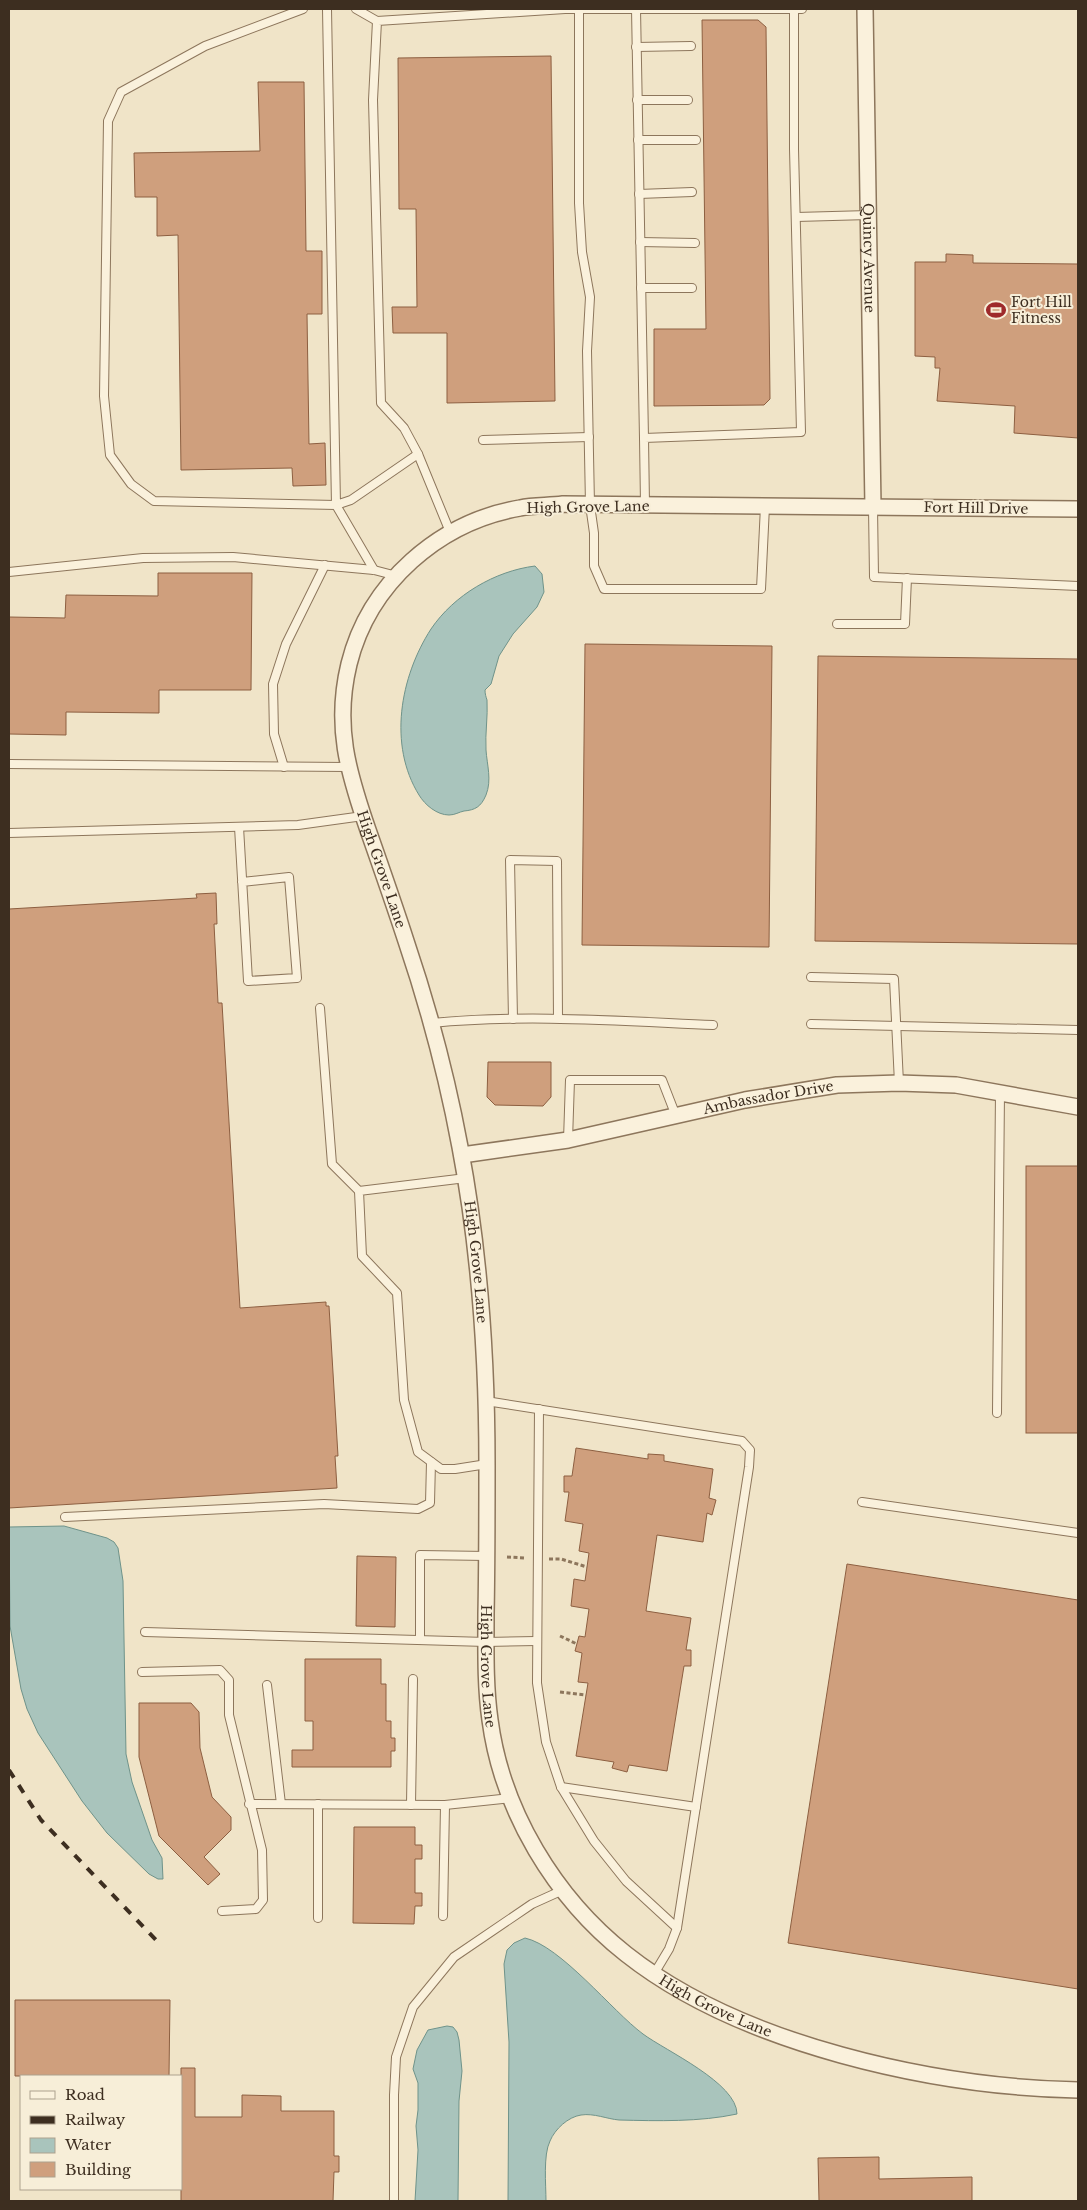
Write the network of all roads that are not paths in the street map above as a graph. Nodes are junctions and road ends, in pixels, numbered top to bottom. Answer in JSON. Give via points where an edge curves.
{"nodes":[{"id":1,"x":303,"y":9,"type":"edge"},
{"id":2,"x":327,"y":9,"type":"edge"},
{"id":3,"x":356,"y":9,"type":"edge"},
{"id":4,"x":579,"y":9,"type":"edge"},
{"id":5,"x":636,"y":9,"type":"edge"},
{"id":6,"x":794,"y":9,"type":"edge"},
{"id":7,"x":802,"y":9,"type":"edge"},
{"id":8,"x":865,"y":9,"type":"edge"},
{"id":9,"x":377,"y":21,"type":"junction"},
{"id":10,"x":691,"y":46,"type":"dead end"},
{"id":11,"x":636,"y":47,"type":"junction"},
{"id":12,"x":637,"y":100,"type":"junction"},
{"id":13,"x":688,"y":100,"type":"dead end"},
{"id":14,"x":638,"y":140,"type":"junction"},
{"id":15,"x":696,"y":140,"type":"dead end"},
{"id":16,"x":692,"y":192,"type":"dead end"},
{"id":17,"x":639,"y":194,"type":"junction"},
{"id":18,"x":869,"y":215,"type":"junction"},
{"id":19,"x":796,"y":217,"type":"junction"},
{"id":20,"x":640,"y":242,"type":"junction"},
{"id":21,"x":695,"y":243,"type":"dead end"},
{"id":22,"x":641,"y":288,"type":"junction"},
{"id":23,"x":692,"y":288,"type":"dead end"},
{"id":24,"x":589,"y":437,"type":"junction"},
{"id":25,"x":644,"y":438,"type":"junction"},
{"id":26,"x":483,"y":440,"type":"dead end"},
{"id":27,"x":418,"y":454,"type":"junction"},
{"id":28,"x":336,"y":505,"type":"junction"},
{"id":29,"x":590,"y":505,"type":"junction"},
{"id":30,"x":645,"y":505,"type":"junction"},
{"id":31,"x":765,"y":506,"type":"junction"},
{"id":32,"x":873,"y":507,"type":"junction"},
{"id":33,"x":1078,"y":509,"type":"edge"},
{"id":34,"x":450,"y":532,"type":"junction"},
{"id":35,"x":325,"y":565,"type":"junction"},
{"id":36,"x":374,"y":570,"type":"junction"},
{"id":37,"x":9,"y":572,"type":"edge"},
{"id":38,"x":397,"y":576,"type":"junction"},
{"id":39,"x":907,"y":578,"type":"junction"},
{"id":40,"x":1078,"y":586,"type":"edge"},
{"id":41,"x":837,"y":624,"type":"dead end"},
{"id":42,"x":9,"y":764,"type":"edge"},
{"id":43,"x":284,"y":767,"type":"junction"},
{"id":44,"x":347,"y":767,"type":"junction"},
{"id":45,"x":363,"y":816,"type":"junction"},
{"id":46,"x":239,"y":827,"type":"junction"},
{"id":47,"x":9,"y":833,"type":"edge"},
{"id":48,"x":242,"y":882,"type":"junction"},
{"id":49,"x":811,"y":977,"type":"dead end"},
{"id":50,"x":320,"y":1008,"type":"dead end"},
{"id":51,"x":558,"y":1018,"type":"junction"},
{"id":52,"x":513,"y":1019,"type":"junction"},
{"id":53,"x":432,"y":1023,"type":"junction"},
{"id":54,"x":811,"y":1024,"type":"dead end"},
{"id":55,"x":713,"y":1025,"type":"dead end"},
{"id":56,"x":897,"y":1026,"type":"junction"},
{"id":57,"x":1078,"y":1030,"type":"edge"},
{"id":58,"x":900,"y":1082,"type":"junction"},
{"id":59,"x":1000,"y":1092,"type":"junction"},
{"id":60,"x":1078,"y":1107,"type":"edge"},
{"id":61,"x":676,"y":1116,"type":"junction"},
{"id":62,"x":568,"y":1140,"type":"junction"},
{"id":63,"x":462,"y":1155,"type":"junction"},
{"id":64,"x":466,"y":1178,"type":"junction"},
{"id":65,"x":359,"y":1191,"type":"junction"},
{"id":66,"x":486,"y":1401,"type":"junction"},
{"id":67,"x":539,"y":1409,"type":"junction"},
{"id":68,"x":997,"y":1413,"type":"dead end"},
{"id":69,"x":431,"y":1462,"type":"junction"},
{"id":70,"x":487,"y":1464,"type":"junction"},
{"id":71,"x":862,"y":1502,"type":"dead end"},
{"id":72,"x":65,"y":1517,"type":"dead end"},
{"id":73,"x":1078,"y":1533,"type":"edge"},
{"id":74,"x":487,"y":1556,"type":"junction"},
{"id":75,"x":145,"y":1632,"type":"dead end"},
{"id":76,"x":420,"y":1640,"type":"junction"},
{"id":77,"x":536,"y":1641,"type":"junction"},
{"id":78,"x":486,"y":1642,"type":"junction"},
{"id":79,"x":142,"y":1672,"type":"dead end"},
{"id":80,"x":413,"y":1678,"type":"dead end"},
{"id":81,"x":267,"y":1686,"type":"dead end"},
{"id":82,"x":561,"y":1787,"type":"junction"},
{"id":83,"x":511,"y":1798,"type":"junction"},
{"id":84,"x":250,"y":1804,"type":"junction"},
{"id":85,"x":282,"y":1804,"type":"junction"},
{"id":86,"x":318,"y":1804,"type":"junction"},
{"id":87,"x":410,"y":1805,"type":"junction"},
{"id":88,"x":445,"y":1805,"type":"junction"},
{"id":89,"x":696,"y":1807,"type":"junction"},
{"id":90,"x":563,"y":1890,"type":"junction"},
{"id":91,"x":222,"y":1911,"type":"dead end"},
{"id":92,"x":443,"y":1916,"type":"dead end"},
{"id":93,"x":318,"y":1918,"type":"dead end"},
{"id":94,"x":677,"y":1928,"type":"junction"},
{"id":95,"x":654,"y":1974,"type":"junction"},
{"id":96,"x":1078,"y":2090,"type":"edge"},
{"id":97,"x":394,"y":2201,"type":"edge"}],
"edges":[{"from":1,"to":28,"type":"lane","via":[[204,46],[121,92],[108,121],[104,396],[110,456],[131,484],[154,501]]},
{"from":2,"to":28,"type":"lane"},
{"from":3,"to":9,"type":"lane"},
{"from":4,"to":5,"type":"lane"},
{"from":4,"to":9,"type":"lane"},
{"from":4,"to":24,"type":"lane","via":[[579,203],[582,252],[590,297],[587,351]]},
{"from":5,"to":6,"type":"lane"},
{"from":5,"to":11,"type":"lane"},
{"from":6,"to":7,"type":"lane"},
{"from":6,"to":19,"type":"lane"},
{"from":8,"to":18,"type":"street","name":"Quincy Avenue"},
{"from":9,"to":27,"type":"lane","via":[[373,100],[380,403],[404,428]]},
{"from":10,"to":11,"type":"lane"},
{"from":11,"to":12,"type":"lane"},
{"from":12,"to":13,"type":"lane"},
{"from":12,"to":14,"type":"lane"},
{"from":14,"to":15,"type":"lane"},
{"from":14,"to":17,"type":"lane"},
{"from":16,"to":17,"type":"lane"},
{"from":17,"to":20,"type":"lane"},
{"from":18,"to":19,"type":"lane"},
{"from":18,"to":32,"type":"street","name":"Quincy Avenue"},
{"from":19,"to":25,"type":"lane","via":[[801,432]]},
{"from":20,"to":21,"type":"lane"},
{"from":20,"to":22,"type":"lane"},
{"from":22,"to":23,"type":"lane"},
{"from":22,"to":25,"type":"lane"},
{"from":24,"to":26,"type":"lane"},
{"from":24,"to":29,"type":"lane"},
{"from":25,"to":30,"type":"lane"},
{"from":27,"to":28,"type":"lane","via":[[351,500]]},
{"from":27,"to":34,"type":"lane"},
{"from":28,"to":36,"type":"lane"},
{"from":29,"to":30,"type":"street","name":"High Grove Lane"},
{"from":29,"to":31,"type":"lane","via":[[594,566],[604,589],[761,590]]},
{"from":29,"to":34,"type":"street","name":"High Grove Lane","via":[[519,508],[471,522]]},
{"from":30,"to":31,"type":"street","name":"High Grove Lane"},
{"from":31,"to":32,"type":"street","name":"High Grove Lane"},
{"from":32,"to":33,"type":"street","name":"Fort Hill Drive"},
{"from":32,"to":39,"type":"lane","via":[[874,577]]},
{"from":34,"to":38,"type":"street","name":"High Grove Lane","via":[[426,548]]},
{"from":35,"to":36,"type":"lane"},
{"from":35,"to":37,"type":"lane","via":[[233,556],[153,558]]},
{"from":35,"to":43,"type":"lane","via":[[286,644],[273,684],[274,734]]},
{"from":36,"to":38,"type":"lane"},
{"from":38,"to":44,"type":"street","name":"High Grove Lane","via":[[372,609],[350,661],[342,721]]},
{"from":39,"to":40,"type":"lane"},
{"from":39,"to":41,"type":"lane","via":[[905,624]]},
{"from":42,"to":43,"type":"lane"},
{"from":43,"to":44,"type":"lane"},
{"from":44,"to":45,"type":"street","name":"High Grove Lane"},
{"from":45,"to":46,"type":"lane","via":[[298,825]]},
{"from":45,"to":53,"type":"street","name":"High Grove Lane"},
{"from":46,"to":47,"type":"lane"},
{"from":46,"to":48,"type":"lane"},
{"from":48,"to":48,"type":"lane","via":[[248,981],[297,978],[289,877]]},
{"from":49,"to":56,"type":"lane","via":[[894,979]]},
{"from":50,"to":65,"type":"lane","via":[[332,1164]]},
{"from":51,"to":52,"type":"lane"},
{"from":51,"to":52,"type":"lane","via":[[557,861],[510,860]]},
{"from":51,"to":55,"type":"lane"},
{"from":52,"to":53,"type":"lane"},
{"from":53,"to":63,"type":"street","name":"High Grove Lane"},
{"from":54,"to":56,"type":"lane"},
{"from":56,"to":57,"type":"lane"},
{"from":56,"to":58,"type":"lane"},
{"from":58,"to":59,"type":"street","name":"Ambassador Drive","via":[[956,1085]]},
{"from":58,"to":61,"type":"street","name":"Ambassador Drive","via":[[820,1087]]},
{"from":59,"to":60,"type":"street","name":"Ambassador Drive"},
{"from":59,"to":68,"type":"lane"},
{"from":61,"to":62,"type":"street","name":"Ambassador Drive"},
{"from":61,"to":62,"type":"lane","via":[[662,1080],[570,1080]]},
{"from":62,"to":63,"type":"street","name":"Ambassador Drive"},
{"from":63,"to":64,"type":"street","name":"High Grove Lane"},
{"from":64,"to":65,"type":"lane"},
{"from":64,"to":66,"type":"street","name":"High Grove Lane","via":[[478,1262]]},
{"from":65,"to":69,"type":"lane","via":[[362,1256],[397,1293],[404,1400],[418,1452]]},
{"from":66,"to":67,"type":"lane"},
{"from":66,"to":70,"type":"street","name":"High Grove Lane"},
{"from":67,"to":77,"type":"lane"},
{"from":67,"to":89,"type":"lane","via":[[742,1441],[750,1450]]},
{"from":69,"to":70,"type":"lane","via":[[441,1469]]},
{"from":69,"to":72,"type":"lane","via":[[430,1503],[418,1509],[324,1504]]},
{"from":70,"to":74,"type":"street","name":"High Grove Lane"},
{"from":71,"to":73,"type":"lane"},
{"from":74,"to":76,"type":"lane","via":[[420,1555]]},
{"from":74,"to":78,"type":"street","name":"High Grove Lane"},
{"from":75,"to":76,"type":"lane"},
{"from":76,"to":78,"type":"lane"},
{"from":77,"to":78,"type":"lane"},
{"from":77,"to":82,"type":"lane","via":[[540,1713]]},
{"from":78,"to":83,"type":"street","name":"High Grove Lane","via":[[490,1723]]},
{"from":79,"to":84,"type":"lane","via":[[220,1670],[229,1680],[229,1715]]},
{"from":80,"to":87,"type":"lane"},
{"from":81,"to":85,"type":"lane"},
{"from":82,"to":89,"type":"lane"},
{"from":82,"to":94,"type":"lane","via":[[594,1841],[626,1881]]},
{"from":83,"to":88,"type":"lane"},
{"from":83,"to":90,"type":"street","name":"High Grove Lane","via":[[525,1830]]},
{"from":84,"to":85,"type":"lane"},
{"from":84,"to":91,"type":"lane","via":[[262,1850],[263,1900],[256,1909]]},
{"from":85,"to":86,"type":"lane"},
{"from":86,"to":87,"type":"lane"},
{"from":86,"to":93,"type":"lane"},
{"from":87,"to":88,"type":"lane"},
{"from":88,"to":92,"type":"lane"},
{"from":89,"to":94,"type":"lane"},
{"from":90,"to":95,"type":"street","name":"High Grove Lane","via":[[602,1934]]},
{"from":90,"to":97,"type":"lane","via":[[532,1904],[454,1957],[413,2007],[396,2057]]},
{"from":94,"to":95,"type":"lane"},
{"from":95,"to":96,"type":"street","name":"High Grove Lane","via":[[711,2006],[755,2025],[861,2060],[994,2085]]}]}
